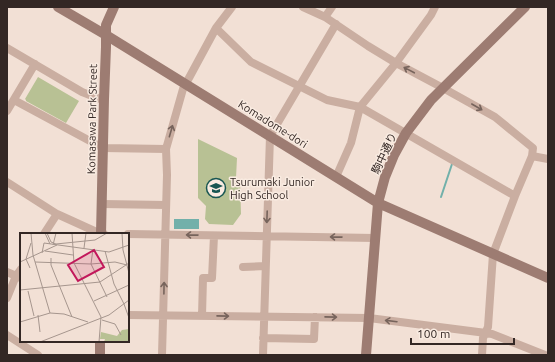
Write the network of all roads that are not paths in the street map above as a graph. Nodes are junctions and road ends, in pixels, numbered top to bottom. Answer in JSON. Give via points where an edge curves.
{"nodes":[{"id":1,"x":58,"y":7,"type":"edge"},
{"id":2,"x":114,"y":7,"type":"edge"},
{"id":3,"x":303,"y":7,"type":"edge"},
{"id":4,"x":332,"y":7,"type":"edge"},
{"id":5,"x":435,"y":7,"type":"edge"},
{"id":6,"x":526,"y":7,"type":"edge"},
{"id":7,"x":229,"y":8,"type":"edge"},
{"id":8,"x":325,"y":17,"type":"junction"},
{"id":9,"x":336,"y":24,"type":"junction"},
{"id":10,"x":216,"y":28,"type":"junction"},
{"id":11,"x":106,"y":35,"type":"junction"},
{"id":12,"x":7,"y":48,"type":"edge"},
{"id":13,"x":396,"y":63,"type":"junction"},
{"id":14,"x":35,"y":64,"type":"junction"},
{"id":15,"x":185,"y":84,"type":"junction"},
{"id":16,"x":299,"y":86,"type":"junction"},
{"id":17,"x":443,"y":88,"type":"junction"},
{"id":18,"x":104,"y":99,"type":"junction"},
{"id":19,"x":14,"y":100,"type":"junction"},
{"id":20,"x":360,"y":107,"type":"junction"},
{"id":21,"x":7,"y":111,"type":"edge"},
{"id":22,"x":406,"y":133,"type":"junction"},
{"id":23,"x":270,"y":136,"type":"junction"},
{"id":24,"x":103,"y":148,"type":"junction"},
{"id":25,"x":166,"y":149,"type":"junction"},
{"id":26,"x":532,"y":156,"type":"junction"},
{"id":27,"x":548,"y":160,"type":"edge"},
{"id":28,"x":336,"y":177,"type":"junction"},
{"id":29,"x":7,"y":182,"type":"edge"},
{"id":30,"x":515,"y":196,"type":"junction"},
{"id":31,"x":378,"y":203,"type":"junction"},
{"id":32,"x":102,"y":204,"type":"junction"},
{"id":33,"x":166,"y":205,"type":"junction"},
{"id":34,"x":57,"y":214,"type":"junction"},
{"id":35,"x":45,"y":233,"type":"edge"},
{"id":36,"x":101,"y":233,"type":"edge"},
{"id":37,"x":103,"y":233,"type":"edge"},
{"id":38,"x":129,"y":234,"type":"edge"},
{"id":39,"x":165,"y":235,"type":"junction"},
{"id":40,"x":214,"y":236,"type":"junction"},
{"id":41,"x":266,"y":236,"type":"junction"},
{"id":42,"x":375,"y":238,"type":"junction"},
{"id":43,"x":493,"y":254,"type":"junction"},
{"id":44,"x":265,"y":266,"type":"junction"},
{"id":45,"x":243,"y":267,"type":"dead end"},
{"id":46,"x":7,"y":272,"type":"edge"},
{"id":47,"x":19,"y":274,"type":"edge"},
{"id":48,"x":548,"y":278,"type":"edge"},
{"id":49,"x":7,"y":298,"type":"edge"},
{"id":50,"x":129,"y":315,"type":"edge"},
{"id":51,"x":164,"y":315,"type":"junction"},
{"id":52,"x":202,"y":316,"type":"junction"},
{"id":53,"x":264,"y":317,"type":"junction"},
{"id":54,"x":315,"y":317,"type":"junction"},
{"id":55,"x":369,"y":318,"type":"junction"},
{"id":56,"x":486,"y":333,"type":"junction"},
{"id":57,"x":7,"y":335,"type":"edge"},
{"id":58,"x":263,"y":338,"type":"junction"},
{"id":59,"x":100,"y":342,"type":"edge"},
{"id":60,"x":38,"y":355,"type":"edge"},
{"id":61,"x":100,"y":355,"type":"edge"},
{"id":62,"x":162,"y":355,"type":"edge"},
{"id":63,"x":262,"y":355,"type":"edge"},
{"id":64,"x":366,"y":355,"type":"edge"},
{"id":65,"x":482,"y":355,"type":"edge"},
{"id":66,"x":545,"y":355,"type":"edge"}],
"edges":[{"from":1,"to":11,"type":"street","name":"Komadome-dori"},
{"from":2,"to":11,"type":"street","name":"Komasawa Park Street","via":[[106,25]]},
{"from":3,"to":8,"type":"street"},
{"from":4,"to":8,"type":"street"},
{"from":5,"to":13,"type":"street"},
{"from":6,"to":17,"type":"street","name":"駒中通り"},
{"from":7,"to":10,"type":"street"},
{"from":8,"to":9,"type":"street"},
{"from":9,"to":13,"type":"street"},
{"from":9,"to":16,"type":"street"},
{"from":10,"to":15,"type":"street"},
{"from":10,"to":16,"type":"street","via":[[250,62]]},
{"from":11,"to":15,"type":"street","name":"Komadome-dori"},
{"from":11,"to":18,"type":"street","name":"Komasawa Park Street"},
{"from":12,"to":14,"type":"street"},
{"from":17,"to":13,"type":"street","one_way":true},
{"from":13,"to":20,"type":"street"},
{"from":14,"to":18,"type":"street","via":[[82,92]]},
{"from":14,"to":19,"type":"street"},
{"from":15,"to":23,"type":"street","name":"Komadome-dori"},
{"from":25,"to":15,"type":"street","one_way":true},
{"from":16,"to":20,"type":"street","via":[[327,100]]},
{"from":16,"to":23,"type":"street"},
{"from":17,"to":22,"type":"street","name":"駒中通り"},
{"from":17,"to":26,"type":"street","one_way":true,"via":[[495,118],[533,148]]},
{"from":18,"to":24,"type":"street","name":"Komasawa Park Street"},
{"from":19,"to":21,"type":"street"},
{"from":19,"to":24,"type":"street"},
{"from":20,"to":22,"type":"street"},
{"from":20,"to":28,"type":"street","via":[[351,143]]},
{"from":22,"to":30,"type":"street"},
{"from":22,"to":31,"type":"street","name":"駒中通り","via":[[387,171]]},
{"from":23,"to":28,"type":"street","name":"Komadome-dori"},
{"from":23,"to":41,"type":"street","one_way":true},
{"from":24,"to":25,"type":"street"},
{"from":24,"to":32,"type":"street","name":"Komasawa Park Street"},
{"from":25,"to":33,"type":"street"},
{"from":26,"to":27,"type":"street"},
{"from":26,"to":30,"type":"street"},
{"from":28,"to":31,"type":"street","name":"Komadome-dori"},
{"from":29,"to":34,"type":"street"},
{"from":30,"to":43,"type":"street"},
{"from":31,"to":42,"type":"street","name":"駒中通り"},
{"from":31,"to":43,"type":"street","name":"Komadome-dori"},
{"from":32,"to":33,"type":"street"},
{"from":32,"to":37,"type":"street","name":"Komasawa Park Street"},
{"from":33,"to":39,"type":"street"},
{"from":34,"to":35,"type":"street"},
{"from":34,"to":36,"type":"street"},
{"from":38,"to":39,"type":"street"},
{"from":40,"to":39,"type":"street","one_way":true},
{"from":51,"to":39,"type":"street","one_way":true},
{"from":40,"to":41,"type":"street"},
{"from":40,"to":52,"type":"street","via":[[212,278],[203,278]]},
{"from":42,"to":41,"type":"street","one_way":true},
{"from":41,"to":44,"type":"street"},
{"from":42,"to":55,"type":"street","name":"駒中通り"},
{"from":43,"to":48,"type":"street","name":"Komadome-dori"},
{"from":43,"to":56,"type":"street"},
{"from":44,"to":45,"type":"street"},
{"from":44,"to":53,"type":"street"},
{"from":46,"to":47,"type":"street"},
{"from":47,"to":49,"type":"street"},
{"from":50,"to":51,"type":"street"},
{"from":51,"to":52,"type":"street"},
{"from":51,"to":62,"type":"street"},
{"from":52,"to":53,"type":"street","one_way":true},
{"from":53,"to":54,"type":"street"},
{"from":53,"to":58,"type":"street"},
{"from":54,"to":55,"type":"street","one_way":true},
{"from":54,"to":58,"type":"street","via":[[314,339]]},
{"from":56,"to":55,"type":"street","one_way":true},
{"from":55,"to":64,"type":"street","name":"駒中通り"},
{"from":56,"to":65,"type":"street","via":[[483,338]]},
{"from":56,"to":66,"type":"street"},
{"from":57,"to":60,"type":"street"},
{"from":58,"to":63,"type":"street"},
{"from":59,"to":61,"type":"street"}]}
